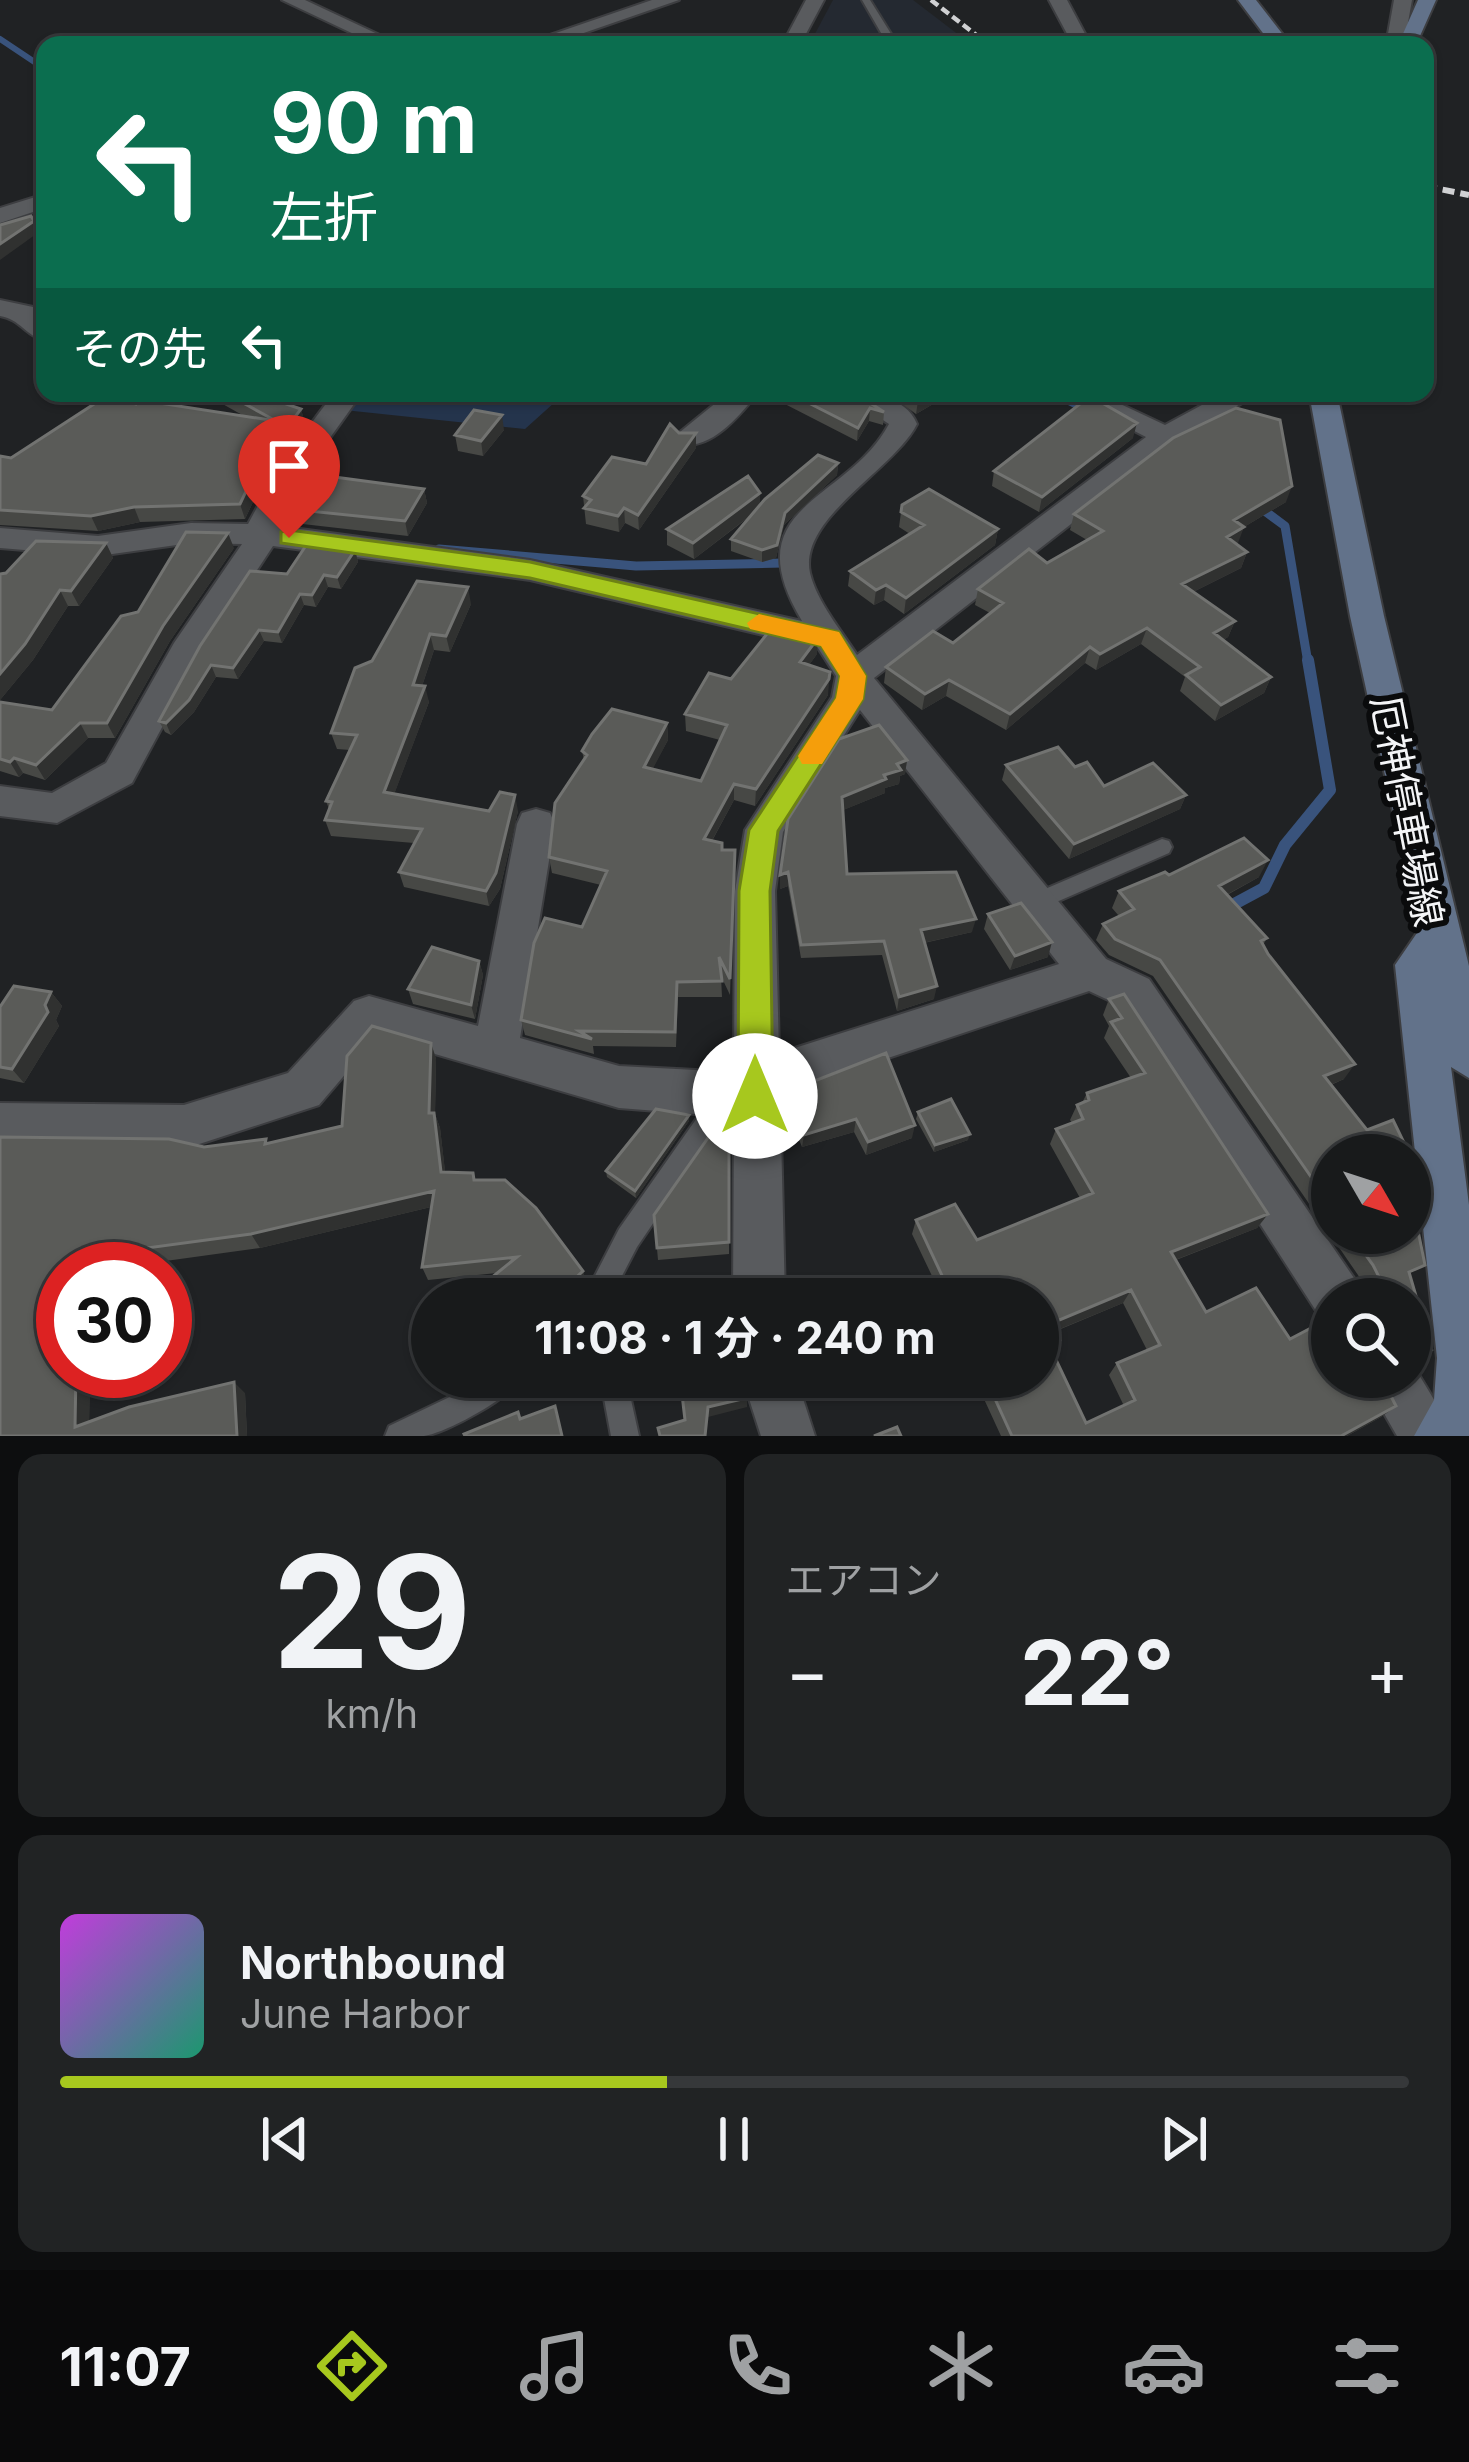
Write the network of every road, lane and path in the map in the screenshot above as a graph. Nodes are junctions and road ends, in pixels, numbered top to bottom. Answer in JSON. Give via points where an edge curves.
{"nodes":[{"id":1,"x":291,"y":0,"type":"edge"},
{"id":2,"x":815,"y":0,"type":"edge"},
{"id":3,"x":866,"y":0,"type":"edge"},
{"id":4,"x":1058,"y":0,"type":"edge"},
{"id":5,"x":1247,"y":0,"type":"edge"},
{"id":6,"x":1403,"y":0,"type":"edge"},
{"id":7,"x":1427,"y":0,"type":"edge"},
{"id":8,"x":656,"y":2,"type":"edge"},
{"id":9,"x":372,"y":36,"type":"edge"},
{"id":10,"x":556,"y":36,"type":"edge"},
{"id":11,"x":796,"y":36,"type":"edge"},
{"id":12,"x":888,"y":36,"type":"edge"},
{"id":13,"x":1077,"y":36,"type":"edge"},
{"id":14,"x":1275,"y":36,"type":"edge"},
{"id":15,"x":1397,"y":36,"type":"edge"},
{"id":16,"x":1411,"y":36,"type":"edge"},
{"id":17,"x":36,"y":204,"type":"edge"},
{"id":18,"x":0,"y":215,"type":"edge"},
{"id":19,"x":0,"y":308,"type":"edge"},
{"id":20,"x":36,"y":324,"type":"edge"},
{"id":21,"x":336,"y":402,"type":"edge"},
{"id":22,"x":735,"y":402,"type":"edge"},
{"id":23,"x":873,"y":402,"type":"edge"},
{"id":24,"x":1094,"y":402,"type":"edge"},
{"id":25,"x":1228,"y":402,"type":"edge"},
{"id":26,"x":1325,"y":402,"type":"edge"},
{"id":27,"x":1166,"y":436,"type":"junction"},
{"id":28,"x":690,"y":438,"type":"edge"},
{"id":29,"x":260,"y":534,"type":"junction"},
{"id":30,"x":16,"y":541,"type":"edge"},
{"id":31,"x":0,"y":577,"type":"edge"},
{"id":32,"x":830,"y":639,"type":"junction"},
{"id":33,"x":853,"y":676,"type":"junction"},
{"id":34,"x":0,"y":801,"type":"edge"},
{"id":35,"x":536,"y":824,"type":"dead end"},
{"id":36,"x":1162,"y":847,"type":"dead end"},
{"id":37,"x":1038,"y":902,"type":"junction"},
{"id":38,"x":1440,"y":934,"type":"junction"},
{"id":39,"x":1091,"y":972,"type":"junction"},
{"id":40,"x":496,"y":1050,"type":"junction"},
{"id":41,"x":1469,"y":1058,"type":"edge"},
{"id":42,"x":746,"y":1089,"type":"junction"},
{"id":43,"x":0,"y":1125,"type":"edge"},
{"id":44,"x":612,"y":1278,"type":"edge"},
{"id":45,"x":758,"y":1278,"type":"edge"},
{"id":46,"x":1324,"y":1278,"type":"edge"},
{"id":47,"x":476,"y":1398,"type":"edge"},
{"id":48,"x":617,"y":1398,"type":"edge"},
{"id":49,"x":776,"y":1398,"type":"edge"},
{"id":50,"x":1415,"y":1398,"type":"edge"},
{"id":51,"x":1450,"y":1427,"type":"edge"},
{"id":52,"x":399,"y":1436,"type":"edge"},
{"id":53,"x":625,"y":1436,"type":"edge"},
{"id":54,"x":788,"y":1436,"type":"edge"}],
"edges":[{"from":1,"to":9,"type":"street"},
{"from":2,"to":11,"type":"street"},
{"from":3,"to":12,"type":"lane"},
{"from":4,"to":13,"type":"street"},
{"from":5,"to":14,"type":"main road"},
{"from":6,"to":15,"type":"street"},
{"from":7,"to":16,"type":"main road"},
{"from":8,"to":10,"type":"street"},
{"from":17,"to":18,"type":"street"},
{"from":19,"to":20,"type":"street","via":[[24,312]]},
{"from":21,"to":29,"type":"street","via":[[319,415]]},
{"from":22,"to":28,"type":"street"},
{"from":23,"to":32,"type":"street","via":[[903,424],[833,495],[793,558]]},
{"from":24,"to":27,"type":"street"},
{"from":25,"to":27,"type":"street"},
{"from":26,"to":38,"type":"main road","name":"厄神停車場線"},
{"from":27,"to":33,"type":"street"},
{"from":29,"to":30,"type":"street","via":[[191,532],[98,546]]},
{"from":29,"to":32,"type":"street","via":[[530,570]]},
{"from":29,"to":34,"type":"street","via":[[119,773],[57,808]]},
{"from":30,"to":31,"type":"street"},
{"from":32,"to":33,"type":"street"},
{"from":33,"to":37,"type":"street"},
{"from":33,"to":42,"type":"street","via":[[849,699],[764,830]]},
{"from":35,"to":40,"type":"street"},
{"from":36,"to":37,"type":"lane"},
{"from":37,"to":39,"type":"street"},
{"from":38,"to":41,"type":"main road"},
{"from":38,"to":51,"type":"main road","name":"厄神停車場線","via":[[1417,965],[1462,1358]]},
{"from":39,"to":42,"type":"street"},
{"from":39,"to":46,"type":"street","via":[[1134,992]]},
{"from":40,"to":42,"type":"street","via":[[619,1088]]},
{"from":40,"to":43,"type":"street","via":[[369,1015],[302,1090],[184,1127]]},
{"from":42,"to":44,"type":"lane"},
{"from":42,"to":45,"type":"street"},
{"from":47,"to":52,"type":"lane"},
{"from":48,"to":53,"type":"lane"},
{"from":49,"to":54,"type":"street"},
{"from":50,"to":51,"type":"street"}]}
